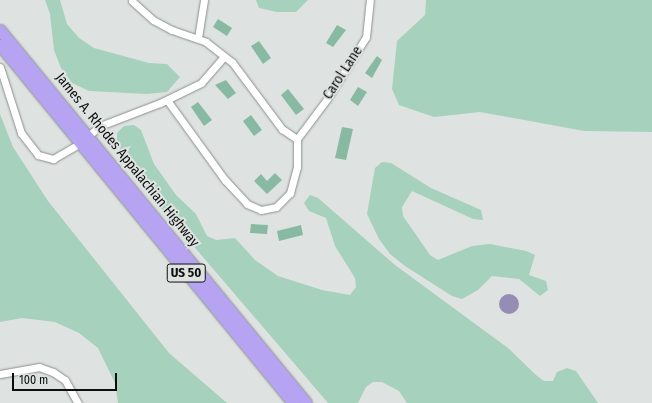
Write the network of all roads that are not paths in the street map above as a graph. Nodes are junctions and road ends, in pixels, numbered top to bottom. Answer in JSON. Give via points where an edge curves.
{"nodes":[{"id":1,"x":132,"y":0,"type":"edge"},
{"id":2,"x":204,"y":0,"type":"edge"},
{"id":3,"x":370,"y":0,"type":"edge"},
{"id":4,"x":0,"y":30,"type":"edge"},
{"id":5,"x":198,"y":38,"type":"junction"},
{"id":6,"x":0,"y":45,"type":"edge"},
{"id":7,"x":224,"y":57,"type":"junction"},
{"id":8,"x":0,"y":67,"type":"edge"},
{"id":9,"x":167,"y":100,"type":"junction"},
{"id":10,"x":88,"y":135,"type":"junction"},
{"id":11,"x":297,"y":139,"type":"junction"},
{"id":12,"x":79,"y":144,"type":"junction"},
{"id":13,"x":0,"y":374,"type":"edge"},
{"id":14,"x":78,"y":403,"type":"edge"},
{"id":15,"x":293,"y":403,"type":"edge"},
{"id":16,"x":306,"y":403,"type":"edge"}],
"edges":[{"from":1,"to":5,"type":"street","via":[[152,20],[172,30]]},
{"from":2,"to":5,"type":"street"},
{"from":3,"to":11,"type":"street","name":"Carol Lane","via":[[366,37],[327,99]]},
{"from":4,"to":10,"type":"highway","name":"James A. Rhodes Appalachian Highway","number":"US 50"},
{"from":5,"to":7,"type":"street"},
{"from":6,"to":12,"type":"highway","name":"James A. Rhodes Appalachian Highway","number":"US 50"},
{"from":7,"to":9,"type":"street","via":[[204,81]]},
{"from":7,"to":11,"type":"street","via":[[239,70],[282,129]]},
{"from":8,"to":12,"type":"street","via":[[17,123],[25,140],[38,154],[46,159],[57,158]]},
{"from":9,"to":10,"type":"street","via":[[114,119]]},
{"from":9,"to":11,"type":"street","via":[[225,180],[247,204],[261,210],[276,207],[290,193],[297,167]]},
{"from":10,"to":12,"type":"street"},
{"from":10,"to":16,"type":"highway","name":"James A. Rhodes Appalachian Highway","number":"US 50"},
{"from":12,"to":15,"type":"highway","name":"James A. Rhodes Appalachian Highway","number":"US 50"},
{"from":13,"to":14,"type":"street","via":[[27,367],[39,367],[53,372],[65,380]]}]}
